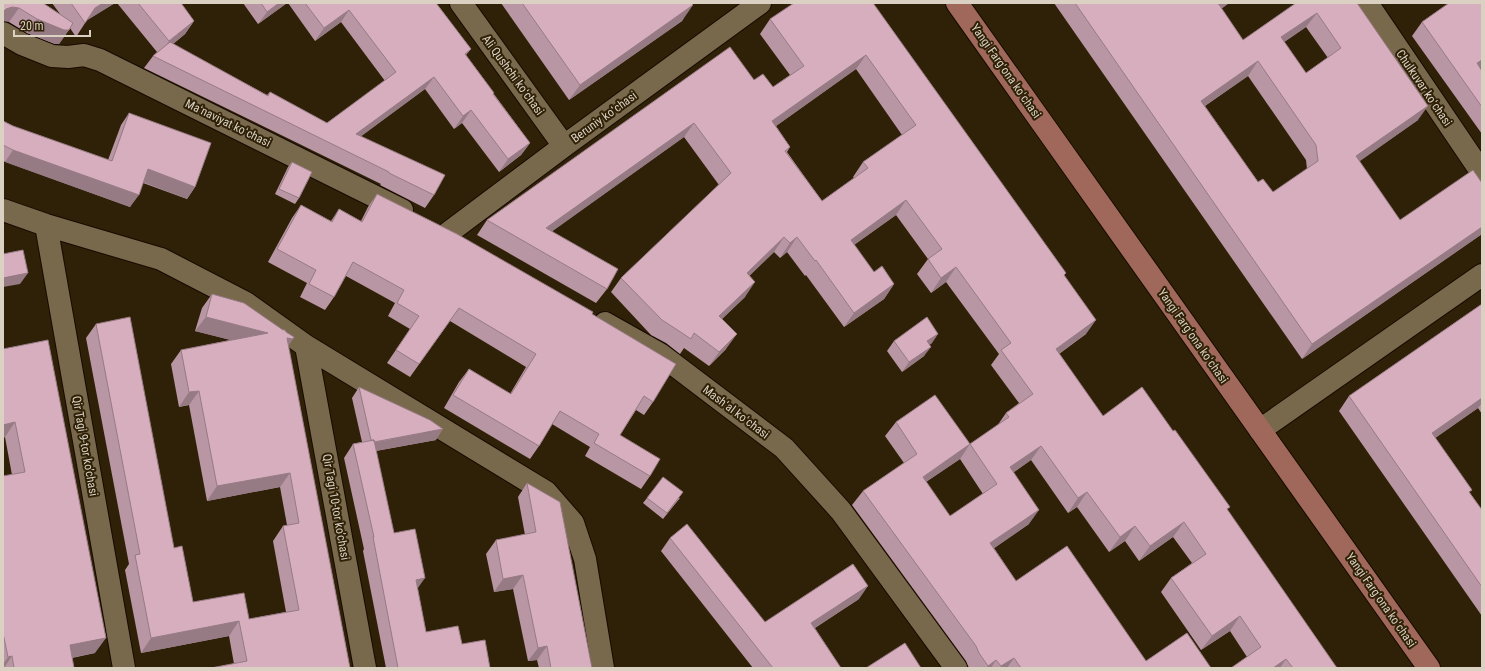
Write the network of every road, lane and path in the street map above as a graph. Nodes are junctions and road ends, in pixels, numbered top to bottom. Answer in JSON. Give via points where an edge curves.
{"nodes":[{"id":1,"x":462,"y":3,"type":"edge"},
{"id":2,"x":760,"y":3,"type":"edge"},
{"id":3,"x":957,"y":3,"type":"edge"},
{"id":4,"x":1366,"y":3,"type":"edge"},
{"id":5,"x":3,"y":33,"type":"edge"},
{"id":6,"x":564,"y":146,"type":"junction"},
{"id":7,"x":1482,"y":173,"type":"edge"},
{"id":8,"x":3,"y":210,"type":"edge"},
{"id":9,"x":46,"y":224,"type":"junction"},
{"id":10,"x":434,"y":226,"type":"junction"},
{"id":11,"x":468,"y":245,"type":"edge"},
{"id":12,"x":1482,"y":275,"type":"edge"},
{"id":13,"x":588,"y":313,"type":"edge"},
{"id":14,"x":306,"y":346,"type":"junction"},
{"id":15,"x":1260,"y":430,"type":"junction"},
{"id":16,"x":124,"y":668,"type":"edge"},
{"id":17,"x":366,"y":668,"type":"edge"},
{"id":18,"x":604,"y":668,"type":"edge"},
{"id":19,"x":956,"y":668,"type":"edge"},
{"id":20,"x":1429,"y":668,"type":"edge"}],
"edges":[{"from":1,"to":6,"type":"street","name":"Ali Qushchi koʻchasi"},
{"from":2,"to":6,"type":"street","name":"Beruniy koʻchasi"},
{"from":3,"to":15,"type":"main road","name":"Yangi Fargʻona koʻchasi"},
{"from":4,"to":7,"type":"street","name":"Chulkuvar koʻchasi"},
{"from":5,"to":10,"type":"street","name":"Maʻnaviyat koʻchasi","via":[[52,56],[84,55],[100,60]]},
{"from":6,"to":10,"type":"street","name":"Beruniy koʻchasi"},
{"from":8,"to":9,"type":"street"},
{"from":9,"to":14,"type":"street","via":[[161,259],[246,303]]},
{"from":9,"to":16,"type":"street","name":"Qir Tagi 9-tor koʼchasi"},
{"from":10,"to":11,"type":"street"},
{"from":12,"to":15,"type":"street"},
{"from":13,"to":19,"type":"street","name":"Mashʻal koʻchasi","via":[[660,354],[784,448],[841,511]]},
{"from":14,"to":17,"type":"street","name":"Qir Tagi 10-tor koʼchasi"},
{"from":14,"to":18,"type":"street","via":[[546,492],[573,523],[585,559]]},
{"from":15,"to":20,"type":"main road","name":"Yangi Fargʻona koʻchasi"}]}
